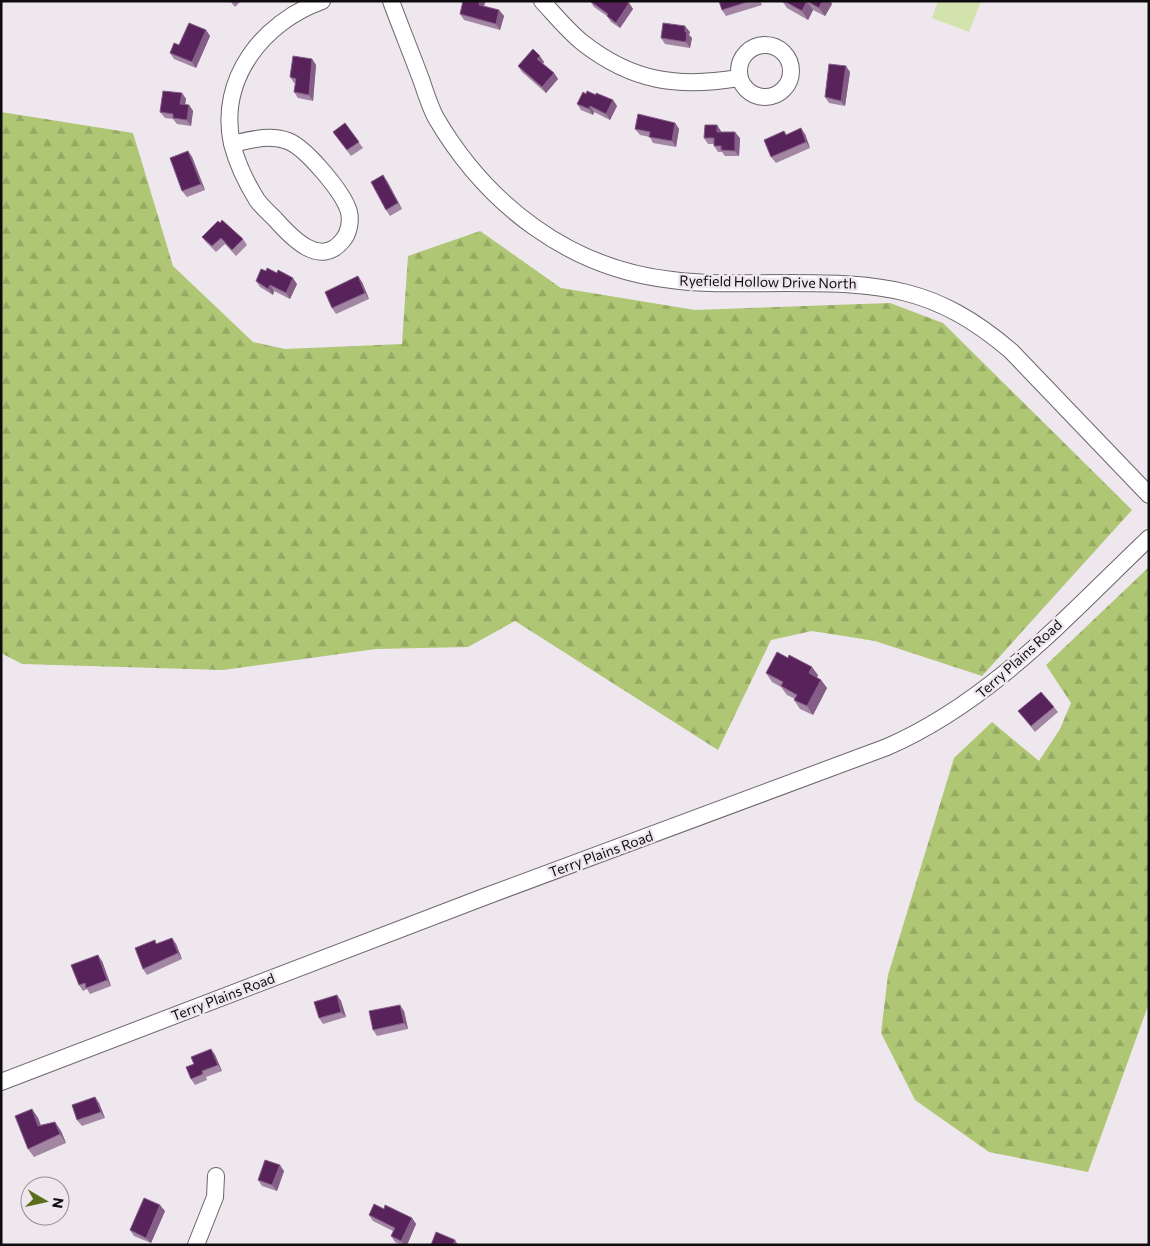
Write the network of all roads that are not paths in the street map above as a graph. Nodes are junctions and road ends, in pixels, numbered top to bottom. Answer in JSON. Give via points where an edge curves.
{"nodes":[{"id":1,"x":322,"y":1,"type":"edge"},
{"id":2,"x":391,"y":1,"type":"edge"},
{"id":3,"x":542,"y":1,"type":"edge"},
{"id":4,"x":739,"y":78,"type":"dead end"},
{"id":5,"x":232,"y":144,"type":"junction"},
{"id":6,"x":1149,"y":495,"type":"edge"},
{"id":7,"x":1149,"y":538,"type":"edge"},
{"id":8,"x":1,"y":1082,"type":"edge"},
{"id":9,"x":216,"y":1176,"type":"dead end"},
{"id":10,"x":196,"y":1245,"type":"edge"}],
"edges":[{"from":1,"to":5,"type":"street","via":[[282,21],[250,53],[233,89]]},
{"from":2,"to":6,"type":"street","name":"Ryefield Hollow Drive North","via":[[435,116],[469,168],[497,198],[558,244],[619,270],[672,280],[884,286],[914,294],[957,312],[998,340]]},
{"from":3,"to":4,"type":"street","via":[[581,42],[628,71],[658,80],[687,83],[706,84]]},
{"from":5,"to":5,"type":"street","via":[[258,201],[294,240],[316,251],[327,251],[344,239],[349,227],[348,210],[301,148],[289,141],[263,137]]},
{"from":7,"to":8,"type":"street","name":"Terry Plains Road","via":[[1007,673],[922,732]]},
{"from":9,"to":10,"type":"street","via":[[215,1197]]}]}
